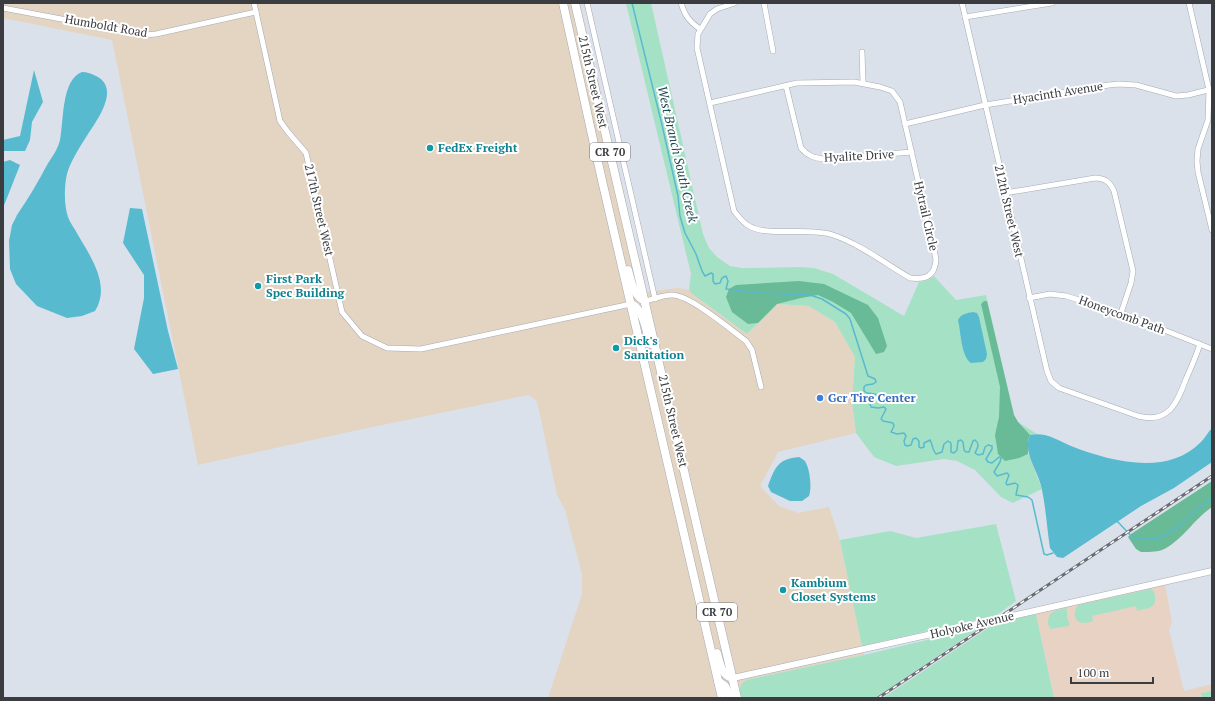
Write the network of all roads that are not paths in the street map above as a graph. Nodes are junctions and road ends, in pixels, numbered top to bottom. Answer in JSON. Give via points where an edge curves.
{"nodes":[{"id":1,"x":254,"y":3,"type":"edge"},
{"id":2,"x":563,"y":3,"type":"edge"},
{"id":3,"x":575,"y":3,"type":"edge"},
{"id":4,"x":587,"y":3,"type":"edge"},
{"id":5,"x":681,"y":3,"type":"edge"},
{"id":6,"x":735,"y":3,"type":"edge"},
{"id":7,"x":764,"y":3,"type":"edge"},
{"id":8,"x":962,"y":3,"type":"edge"},
{"id":9,"x":1052,"y":3,"type":"edge"},
{"id":10,"x":1188,"y":3,"type":"edge"},
{"id":11,"x":3,"y":8,"type":"edge"},
{"id":12,"x":256,"y":12,"type":"junction"},
{"id":13,"x":965,"y":17,"type":"junction"},
{"id":14,"x":700,"y":28,"type":"junction"},
{"id":15,"x":773,"y":51,"type":"dead end"},
{"id":16,"x":862,"y":52,"type":"dead end"},
{"id":17,"x":863,"y":83,"type":"junction"},
{"id":18,"x":786,"y":86,"type":"junction"},
{"id":19,"x":1210,"y":90,"type":"edge"},
{"id":20,"x":710,"y":103,"type":"junction"},
{"id":21,"x":985,"y":105,"type":"junction"},
{"id":22,"x":905,"y":124,"type":"junction"},
{"id":23,"x":912,"y":152,"type":"junction"},
{"id":24,"x":1005,"y":193,"type":"junction"},
{"id":25,"x":1212,"y":230,"type":"edge"},
{"id":26,"x":614,"y":231,"type":"junction"},
{"id":27,"x":1030,"y":298,"type":"junction"},
{"id":28,"x":655,"y":299,"type":"junction"},
{"id":29,"x":645,"y":301,"type":"junction"},
{"id":30,"x":631,"y":304,"type":"junction"},
{"id":31,"x":1121,"y":313,"type":"junction"},
{"id":32,"x":1200,"y":344,"type":"junction"},
{"id":33,"x":1212,"y":349,"type":"edge"},
{"id":34,"x":661,"y":372,"type":"junction"},
{"id":35,"x":761,"y":387,"type":"dead end"},
{"id":36,"x":1212,"y":571,"type":"edge"},
{"id":37,"x":701,"y":605,"type":"junction"},
{"id":38,"x":733,"y":678,"type":"junction"},
{"id":39,"x":718,"y":681,"type":"junction"},
{"id":40,"x":722,"y":698,"type":"edge"},
{"id":41,"x":730,"y":698,"type":"edge"},
{"id":42,"x":737,"y":698,"type":"edge"}],
"edges":[{"from":1,"to":12,"type":"street","name":"217th Street West"},
{"from":2,"to":26,"type":"main road","name":"215th Street West","number":"CR 70"},
{"from":3,"to":29,"type":"main road","name":"215th Street West","number":"CR 70"},
{"from":4,"to":28,"type":"street","name":"215th Street West"},
{"from":5,"to":14,"type":"street","via":[[690,21]]},
{"from":6,"to":14,"type":"street","name":"Hytrail Circle","via":[[717,9]]},
{"from":7,"to":15,"type":"street"},
{"from":8,"to":13,"type":"street","name":"212th Street West"},
{"from":9,"to":13,"type":"street"},
{"from":10,"to":19,"type":"street"},
{"from":11,"to":12,"type":"street","name":"Humboldt Road","via":[[146,35]]},
{"from":12,"to":30,"type":"street","name":"217th Street West","via":[[280,121],[306,153],[342,312],[362,336],[387,348],[421,349]]},
{"from":13,"to":21,"type":"street","name":"212th Street West"},
{"from":14,"to":20,"type":"street","name":"Hytrail Circle","via":[[697,48]]},
{"from":16,"to":17,"type":"street"},
{"from":17,"to":18,"type":"street","name":"Hytrail Circle","via":[[804,83]]},
{"from":17,"to":22,"type":"street","name":"Hytrail Circle","via":[[892,91],[900,102]]},
{"from":18,"to":20,"type":"street","name":"Hytrail Circle"},
{"from":18,"to":23,"type":"street","name":"Hyalite Drive","via":[[801,148],[806,154],[824,159]]},
{"from":19,"to":21,"type":"street","name":"Hyacinth Avenue","via":[[1176,96],[1136,85],[1118,84]]},
{"from":19,"to":25,"type":"street","via":[[1209,113],[1197,161]]},
{"from":20,"to":23,"type":"street","name":"Hytrail Circle","via":[[734,211],[741,220],[750,227],[764,231],[818,231],[833,235],[852,243],[910,278],[920,280],[929,276],[936,268],[936,259]]},
{"from":21,"to":22,"type":"street","name":"Hyacinth Avenue"},
{"from":21,"to":24,"type":"street","name":"212th Street West"},
{"from":22,"to":23,"type":"street","name":"Hytrail Circle"},
{"from":24,"to":27,"type":"street","name":"212th Street West"},
{"from":24,"to":31,"type":"street","via":[[1095,178],[1108,182],[1114,191],[1133,271],[1132,283]]},
{"from":26,"to":29,"type":"main road","via":[[636,293]]},
{"from":26,"to":30,"type":"main road","name":"215th Street West","number":"CR 70"},
{"from":27,"to":31,"type":"street","name":"Honeycomb Path","via":[[1061,294]]},
{"from":27,"to":32,"type":"street","name":"212th Street West","via":[[1049,378],[1053,383],[1059,388],[1144,418],[1163,415],[1176,403]]},
{"from":28,"to":29,"type":"street"},
{"from":28,"to":35,"type":"street","via":[[671,295],[681,296],[746,341],[752,350]]},
{"from":29,"to":34,"type":"main road","name":"215th Street West","number":"CR 70"},
{"from":30,"to":34,"type":"main road","via":[[637,307],[642,315],[651,349]]},
{"from":30,"to":37,"type":"main road","name":"215th Street West","number":"CR 70"},
{"from":31,"to":32,"type":"street","name":"Honeycomb Path"},
{"from":32,"to":33,"type":"street","name":"Honeycomb Path"},
{"from":34,"to":38,"type":"main road","name":"215th Street West","number":"CR 70"},
{"from":36,"to":38,"type":"street","name":"Holyoke Avenue"},
{"from":37,"to":38,"type":"main road","via":[[724,674]]},
{"from":37,"to":39,"type":"main road","name":"215th Street West","number":"CR 70"},
{"from":38,"to":42,"type":"main road","name":"215th Street West","number":"CR 70"},
{"from":39,"to":40,"type":"main road","name":"215th Street West","number":"CR 70"},
{"from":39,"to":41,"type":"main road","via":[[726,686]]}]}
